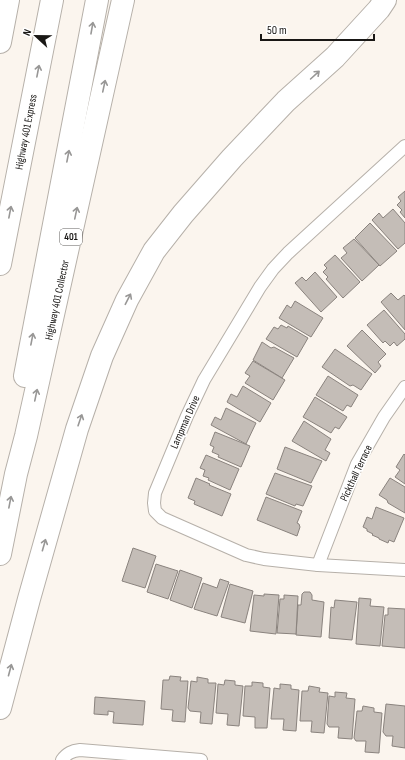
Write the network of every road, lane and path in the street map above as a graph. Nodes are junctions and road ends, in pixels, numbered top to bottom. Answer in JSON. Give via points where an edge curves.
{"nodes":[{"id":1,"x":8,"y":0,"type":"edge"},
{"id":2,"x":52,"y":0,"type":"edge"},
{"id":3,"x":97,"y":0,"type":"edge"},
{"id":4,"x":123,"y":0,"type":"edge"},
{"id":5,"x":385,"y":0,"type":"edge"},
{"id":6,"x":0,"y":42,"type":"edge"},
{"id":7,"x":405,"y":146,"type":"edge"},
{"id":8,"x":0,"y":264,"type":"edge"},
{"id":9,"x":405,"y":387,"type":"edge"},
{"id":10,"x":16,"y":474,"type":"junction"},
{"id":11,"x":0,"y":554,"type":"edge"},
{"id":12,"x":318,"y":565,"type":"junction"},
{"id":13,"x":405,"y":570,"type":"edge"},
{"id":14,"x":0,"y":708,"type":"edge"},
{"id":15,"x":62,"y":760,"type":"edge"},
{"id":16,"x":201,"y":760,"type":"edge"}],
"edges":[{"from":1,"to":6,"type":"highway"},
{"from":8,"to":2,"type":"highway","name":"Highway 401 Express","one_way":true},
{"from":10,"to":3,"type":"highway","one_way":true,"via":[[13,437]]},
{"from":10,"to":4,"type":"highway","name":"Highway 401 Collector","number":"401","one_way":true},
{"from":14,"to":5,"type":"highway","one_way":true,"via":[[77,429],[102,356],[127,300],[154,252],[183,214],[232,158],[275,113],[335,57]]},
{"from":7,"to":12,"type":"street","name":"Lampman Drive","via":[[288,253],[260,287],[204,380],[155,493],[156,511],[162,518],[186,529],[246,555]]},
{"from":9,"to":12,"type":"street","name":"Pickthall Terrace","via":[[357,464]]},
{"from":11,"to":10,"type":"highway","name":"Highway 401 Collector","number":"401","one_way":true},
{"from":12,"to":13,"type":"street","name":"Lampman Drive"},
{"from":15,"to":16,"type":"street","via":[[73,751],[80,750]]}]}
